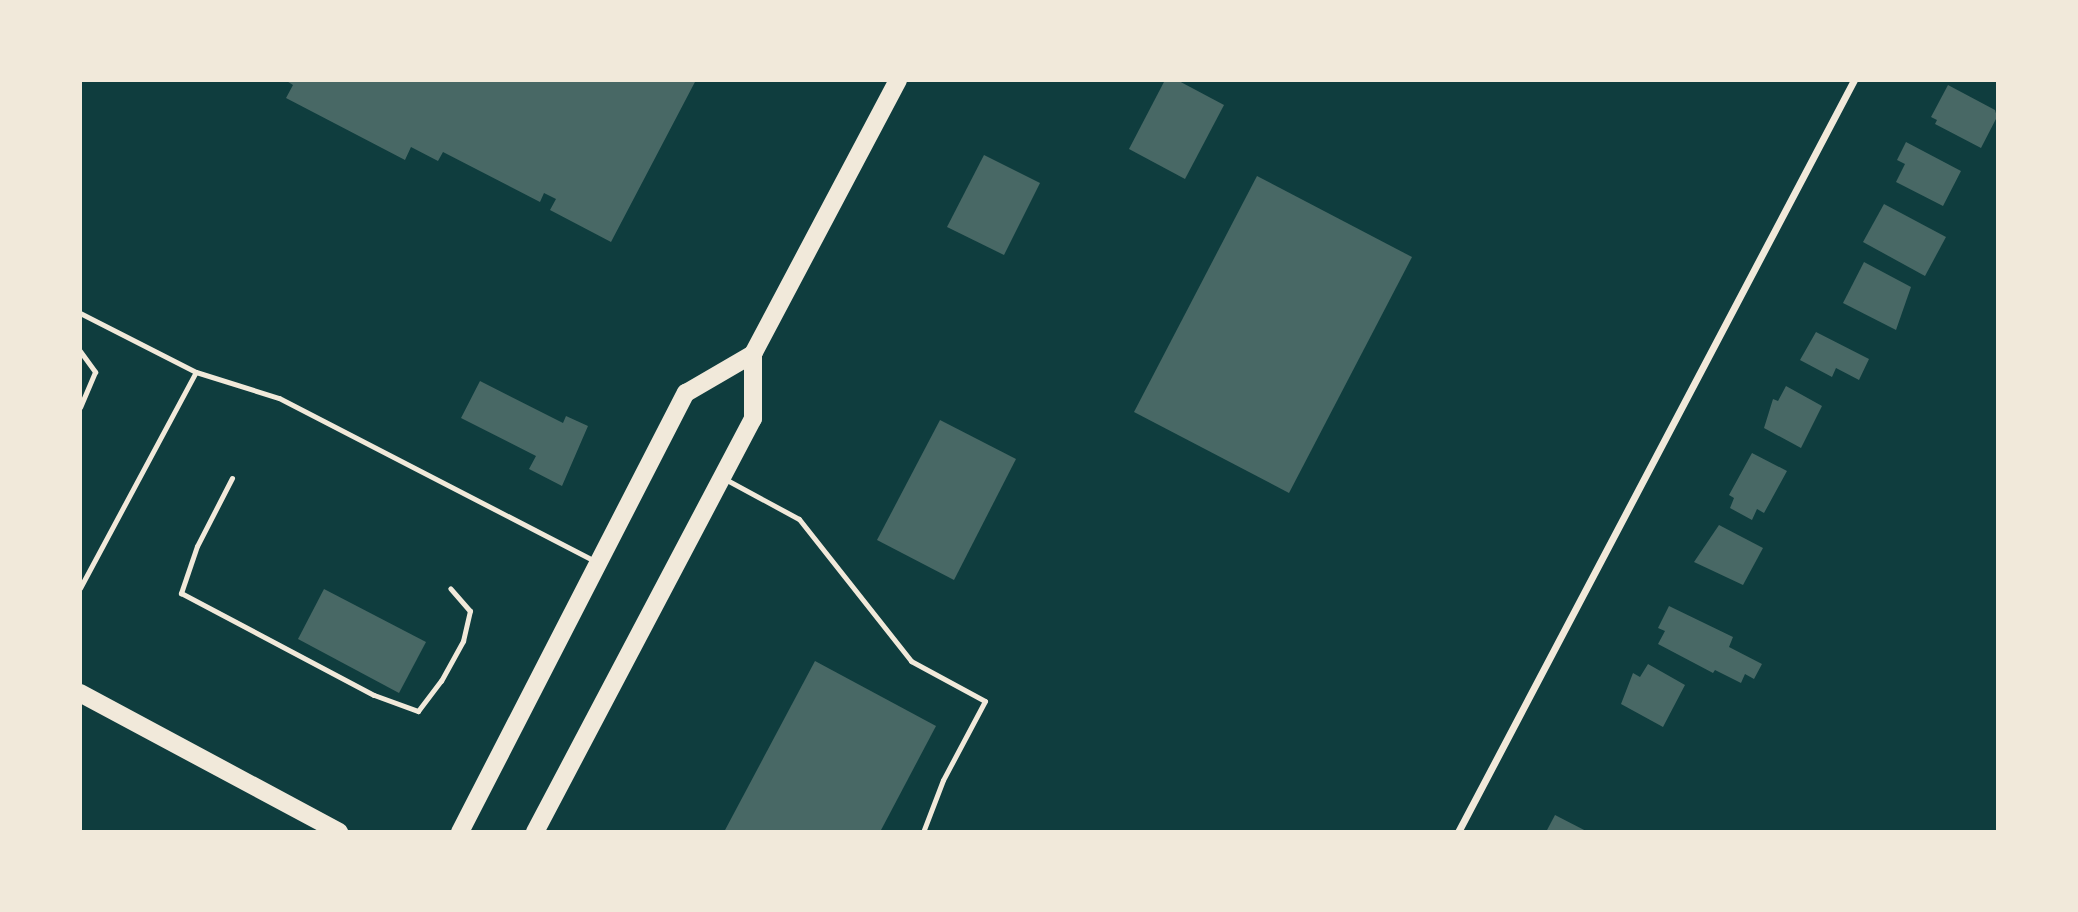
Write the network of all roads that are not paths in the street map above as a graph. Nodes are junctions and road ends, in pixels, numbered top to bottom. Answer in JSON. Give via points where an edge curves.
{"nodes":[{"id":1,"x":898,"y":80,"type":"edge"},
{"id":2,"x":1854,"y":80,"type":"edge"},
{"id":3,"x":80,"y":313,"type":"edge"},
{"id":4,"x":80,"y":351,"type":"edge"},
{"id":5,"x":753,"y":354,"type":"junction"},
{"id":6,"x":195,"y":372,"type":"junction"},
{"id":7,"x":80,"y":407,"type":"edge"},
{"id":8,"x":232,"y":478,"type":"dead end"},
{"id":9,"x":722,"y":478,"type":"junction"},
{"id":10,"x":599,"y":563,"type":"junction"},
{"id":11,"x":80,"y":588,"type":"edge"},
{"id":12,"x":450,"y":588,"type":"dead end"},
{"id":13,"x":80,"y":694,"type":"edge"},
{"id":14,"x":339,"y":831,"type":"edge"},
{"id":15,"x":460,"y":831,"type":"edge"},
{"id":16,"x":536,"y":831,"type":"edge"},
{"id":17,"x":923,"y":831,"type":"edge"},
{"id":18,"x":1458,"y":831,"type":"edge"}],
"edges":[{"from":1,"to":5,"type":"main road"},
{"from":2,"to":18,"type":"street"},
{"from":3,"to":6,"type":"lane"},
{"from":4,"to":7,"type":"lane","via":[[95,372]]},
{"from":5,"to":9,"type":"main road","via":[[753,419]]},
{"from":5,"to":10,"type":"main road","via":[[687,393]]},
{"from":6,"to":10,"type":"lane","via":[[279,398]]},
{"from":6,"to":11,"type":"lane"},
{"from":8,"to":12,"type":"lane","via":[[197,546],[181,593],[374,695],[418,711],[441,681],[463,641],[470,611]]},
{"from":9,"to":16,"type":"main road"},
{"from":9,"to":17,"type":"lane","via":[[799,519],[911,661],[985,701],[943,780]]},
{"from":10,"to":15,"type":"main road"},
{"from":13,"to":14,"type":"main road"}]}
